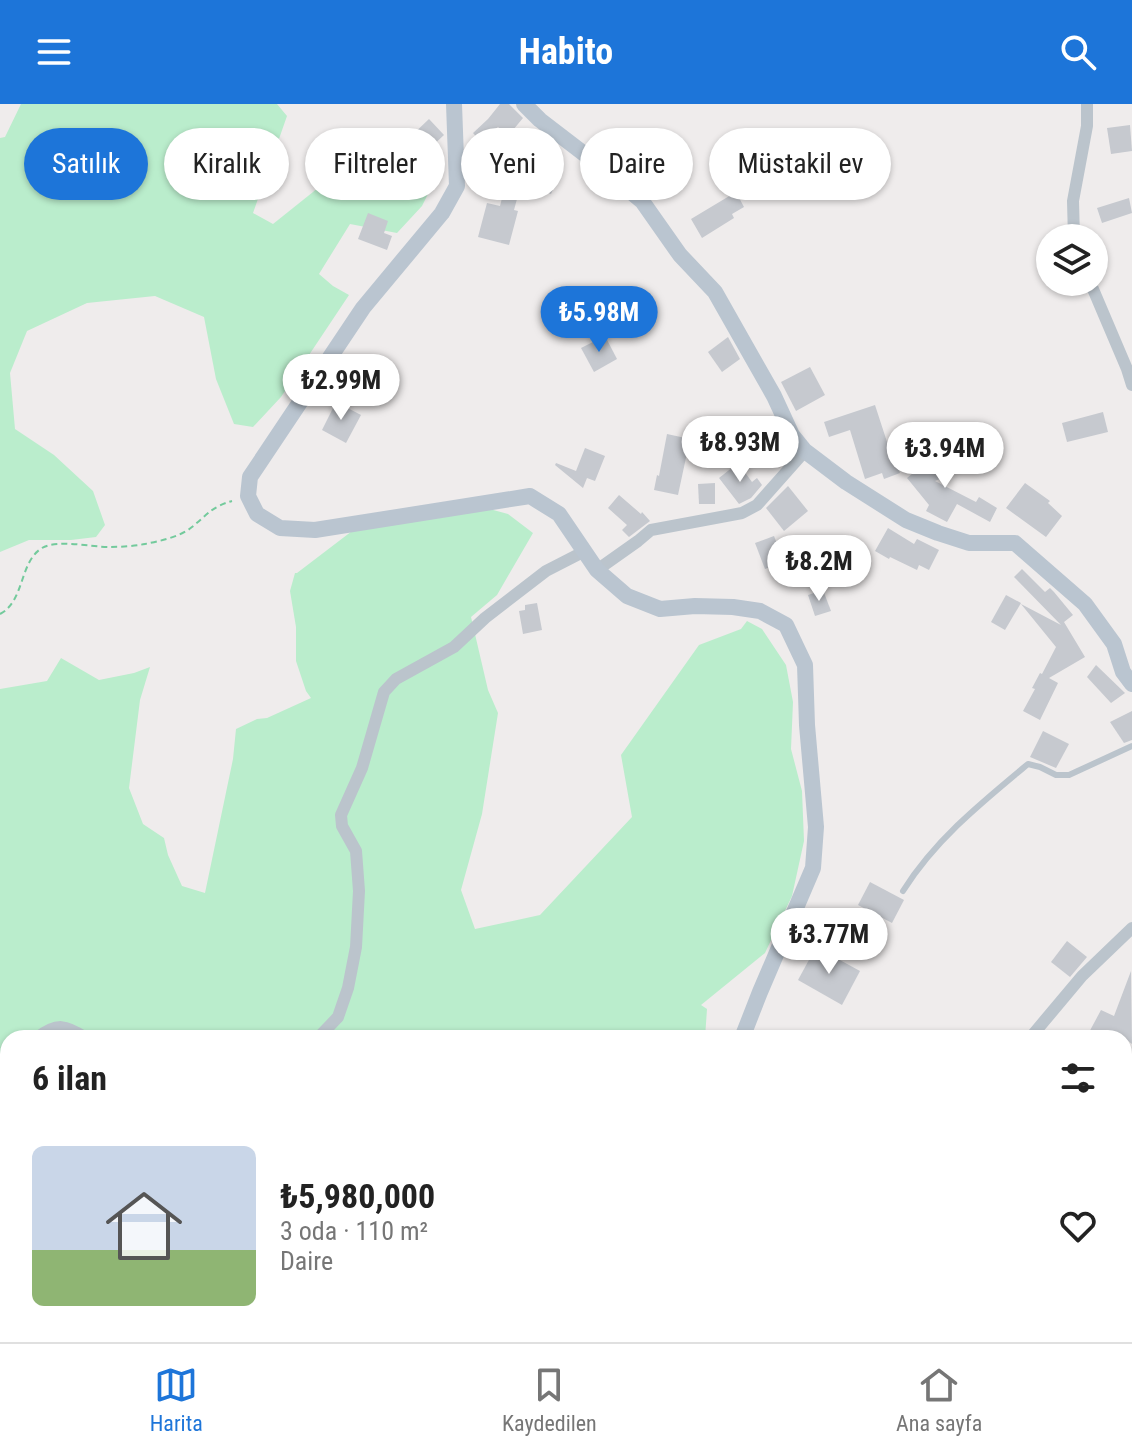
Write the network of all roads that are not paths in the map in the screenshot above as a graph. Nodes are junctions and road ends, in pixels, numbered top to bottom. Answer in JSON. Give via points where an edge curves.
{"nodes":[{"id":1,"x":454,"y":104,"type":"edge"},
{"id":2,"x":524,"y":104,"type":"edge"},
{"id":3,"x":1087,"y":104,"type":"edge"},
{"id":4,"x":1074,"y":224,"type":"edge"},
{"id":5,"x":1096,"y":296,"type":"edge"},
{"id":6,"x":1132,"y":385,"type":"edge"},
{"id":7,"x":805,"y":451,"type":"junction"},
{"id":8,"x":585,"y":551,"type":"junction"},
{"id":9,"x":597,"y":570,"type":"junction"},
{"id":10,"x":1132,"y":684,"type":"edge"},
{"id":11,"x":1132,"y":746,"type":"edge"},
{"id":12,"x":903,"y":891,"type":"dead end"},
{"id":13,"x":1132,"y":928,"type":"edge"},
{"id":14,"x":47,"y":1030,"type":"edge"},
{"id":15,"x":73,"y":1030,"type":"edge"},
{"id":16,"x":326,"y":1030,"type":"edge"},
{"id":17,"x":745,"y":1030,"type":"edge"},
{"id":18,"x":1037,"y":1030,"type":"edge"}],
"edges":[{"from":1,"to":8,"type":"street","via":[[457,186],[442,213],[363,308],[250,477],[248,496],[257,514],[280,528],[315,530],[530,496],[559,514]]},
{"from":2,"to":7,"type":"street","via":[[642,201],[680,255],[715,292]]},
{"from":3,"to":4,"type":"street"},
{"from":5,"to":6,"type":"street"},
{"from":7,"to":9,"type":"street","via":[[757,505],[742,513],[651,530]]},
{"from":7,"to":10,"type":"street","via":[[906,520],[969,543],[1015,543],[1085,604],[1114,644]]},
{"from":8,"to":9,"type":"street"},
{"from":8,"to":16,"type":"street","via":[[546,571],[454,647],[396,679],[384,692],[362,768],[341,815],[356,851],[356,947],[338,1017]]},
{"from":9,"to":17,"type":"street","via":[[627,596],[660,609],[760,611],[786,625],[805,665],[816,827],[813,868]]},
{"from":11,"to":12,"type":"lane","via":[[1069,775],[1028,764],[938,843]]},
{"from":13,"to":18,"type":"street"},
{"from":14,"to":15,"type":"street"}]}
